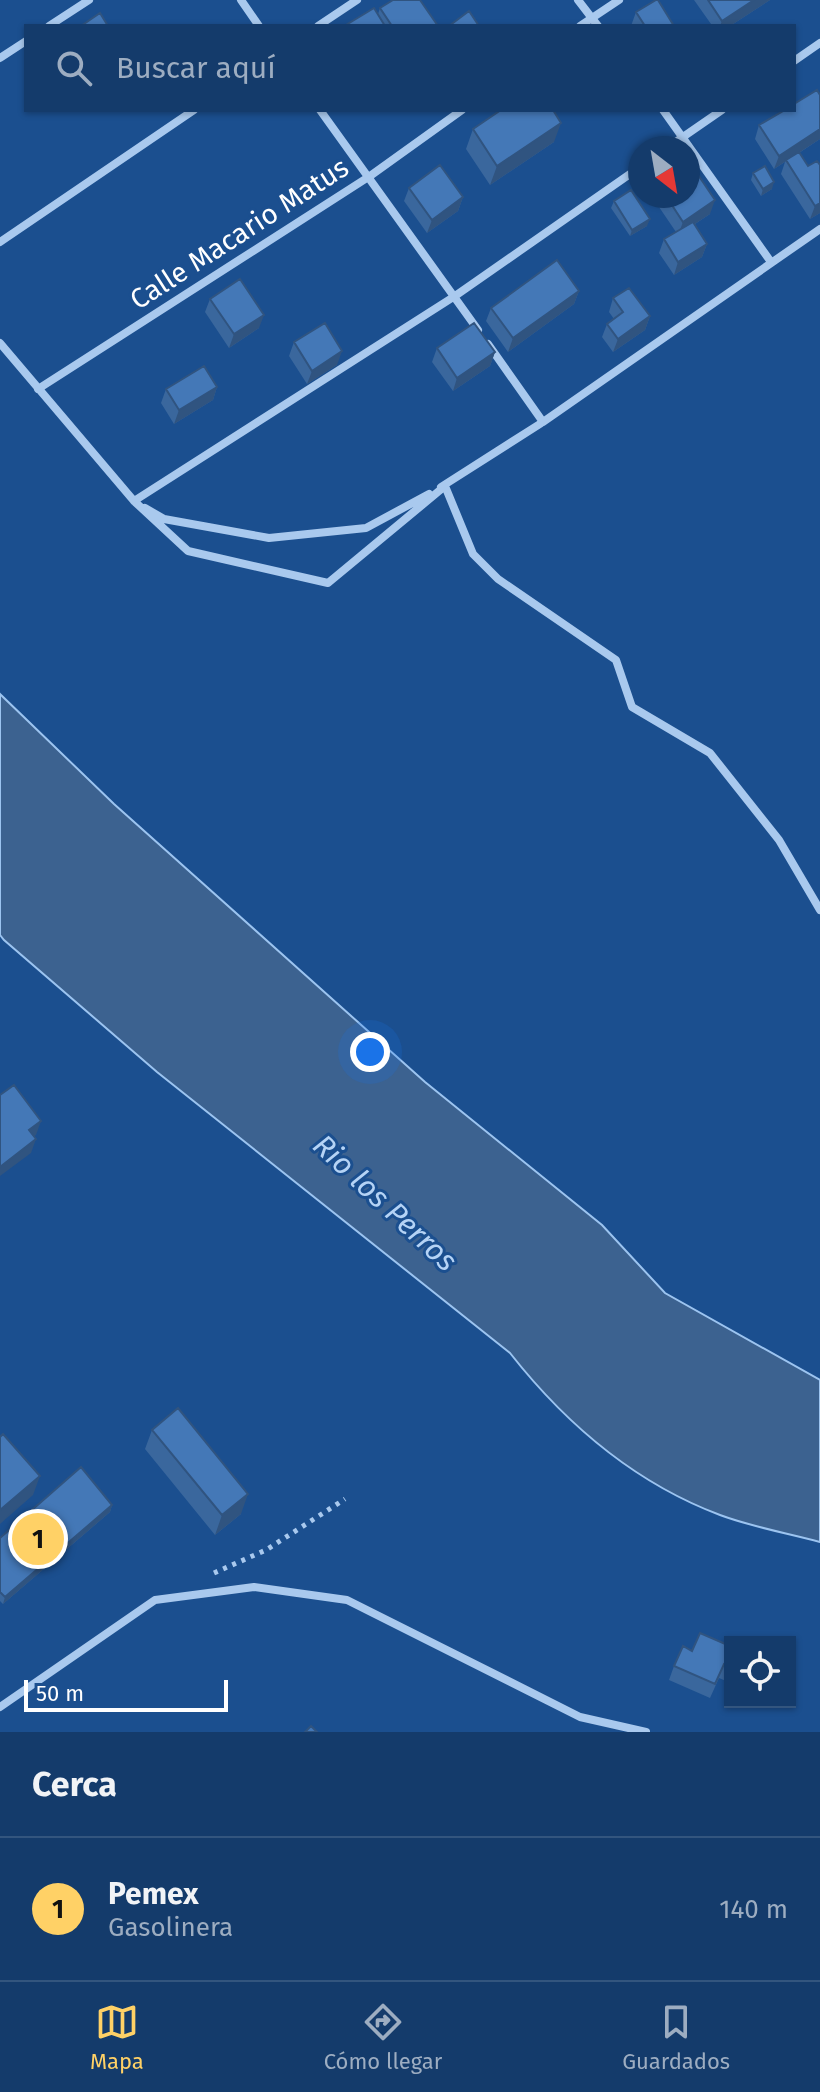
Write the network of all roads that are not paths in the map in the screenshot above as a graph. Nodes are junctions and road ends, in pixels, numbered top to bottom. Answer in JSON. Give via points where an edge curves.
{"nodes":[{"id":1,"x":89,"y":0,"type":"edge"},
{"id":2,"x":241,"y":0,"type":"edge"},
{"id":3,"x":357,"y":0,"type":"edge"},
{"id":4,"x":578,"y":0,"type":"edge"},
{"id":5,"x":619,"y":0,"type":"edge"},
{"id":6,"x":592,"y":18,"type":"junction"},
{"id":7,"x":52,"y":24,"type":"edge"},
{"id":8,"x":258,"y":24,"type":"edge"},
{"id":9,"x":321,"y":24,"type":"edge"},
{"id":10,"x":583,"y":24,"type":"edge"},
{"id":11,"x":596,"y":24,"type":"edge"},
{"id":12,"x":24,"y":42,"type":"edge"},
{"id":13,"x":820,"y":43,"type":"edge"},
{"id":14,"x":0,"y":58,"type":"edge"},
{"id":15,"x":796,"y":60,"type":"edge"},
{"id":16,"x":191,"y":112,"type":"edge"},
{"id":17,"x":322,"y":112,"type":"edge"},
{"id":18,"x":459,"y":112,"type":"edge"},
{"id":19,"x":665,"y":112,"type":"edge"},
{"id":20,"x":719,"y":112,"type":"edge"},
{"id":21,"x":683,"y":136,"type":"joint"},
{"id":22,"x":700,"y":160,"type":"edge"},
{"id":23,"x":628,"y":175,"type":"edge"},
{"id":24,"x":370,"y":176,"type":"junction"},
{"id":25,"x":820,"y":229,"type":"edge"},
{"id":26,"x":0,"y":242,"type":"edge"},
{"id":27,"x":771,"y":262,"type":"junction"},
{"id":28,"x":455,"y":296,"type":"junction"},
{"id":29,"x":0,"y":343,"type":"edge"},
{"id":30,"x":38,"y":389,"type":"junction"},
{"id":31,"x":543,"y":422,"type":"junction"},
{"id":32,"x":445,"y":486,"type":"junction"},
{"id":33,"x":134,"y":501,"type":"junction"},
{"id":34,"x":820,"y":910,"type":"edge"},
{"id":35,"x":0,"y":1707,"type":"edge"},
{"id":36,"x":646,"y":1732,"type":"edge"}],
"edges":[{"from":1,"to":7,"type":"street"},
{"from":2,"to":8,"type":"street"},
{"from":3,"to":9,"type":"street"},
{"from":4,"to":6,"type":"street"},
{"from":5,"to":6,"type":"street"},
{"from":6,"to":10,"type":"street"},
{"from":6,"to":11,"type":"street"},
{"from":12,"to":14,"type":"street"},
{"from":13,"to":15,"type":"street"},
{"from":16,"to":26,"type":"street"},
{"from":17,"to":24,"type":"street"},
{"from":18,"to":24,"type":"street","name":"Calle Macario Matus"},
{"from":19,"to":21,"type":"street"},
{"from":20,"to":21,"type":"street"},
{"from":22,"to":27,"type":"street"},
{"from":23,"to":28,"type":"street"},
{"from":24,"to":28,"type":"street"},
{"from":24,"to":30,"type":"street","name":"Calle Macario Matus"},
{"from":25,"to":27,"type":"street"},
{"from":27,"to":31,"type":"street"},
{"from":28,"to":31,"type":"street"},
{"from":28,"to":33,"type":"street"},
{"from":29,"to":30,"type":"street"},
{"from":30,"to":33,"type":"street"},
{"from":31,"to":32,"type":"street"},
{"from":32,"to":33,"type":"street","via":[[366,528],[269,538],[164,519]]},
{"from":32,"to":33,"type":"street","via":[[328,583],[188,551]]},
{"from":32,"to":34,"type":"street","via":[[473,554],[498,579],[616,660],[632,707],[710,753],[779,840]]},
{"from":35,"to":36,"type":"street","via":[[155,1600],[254,1587],[347,1600],[580,1717]]}]}
